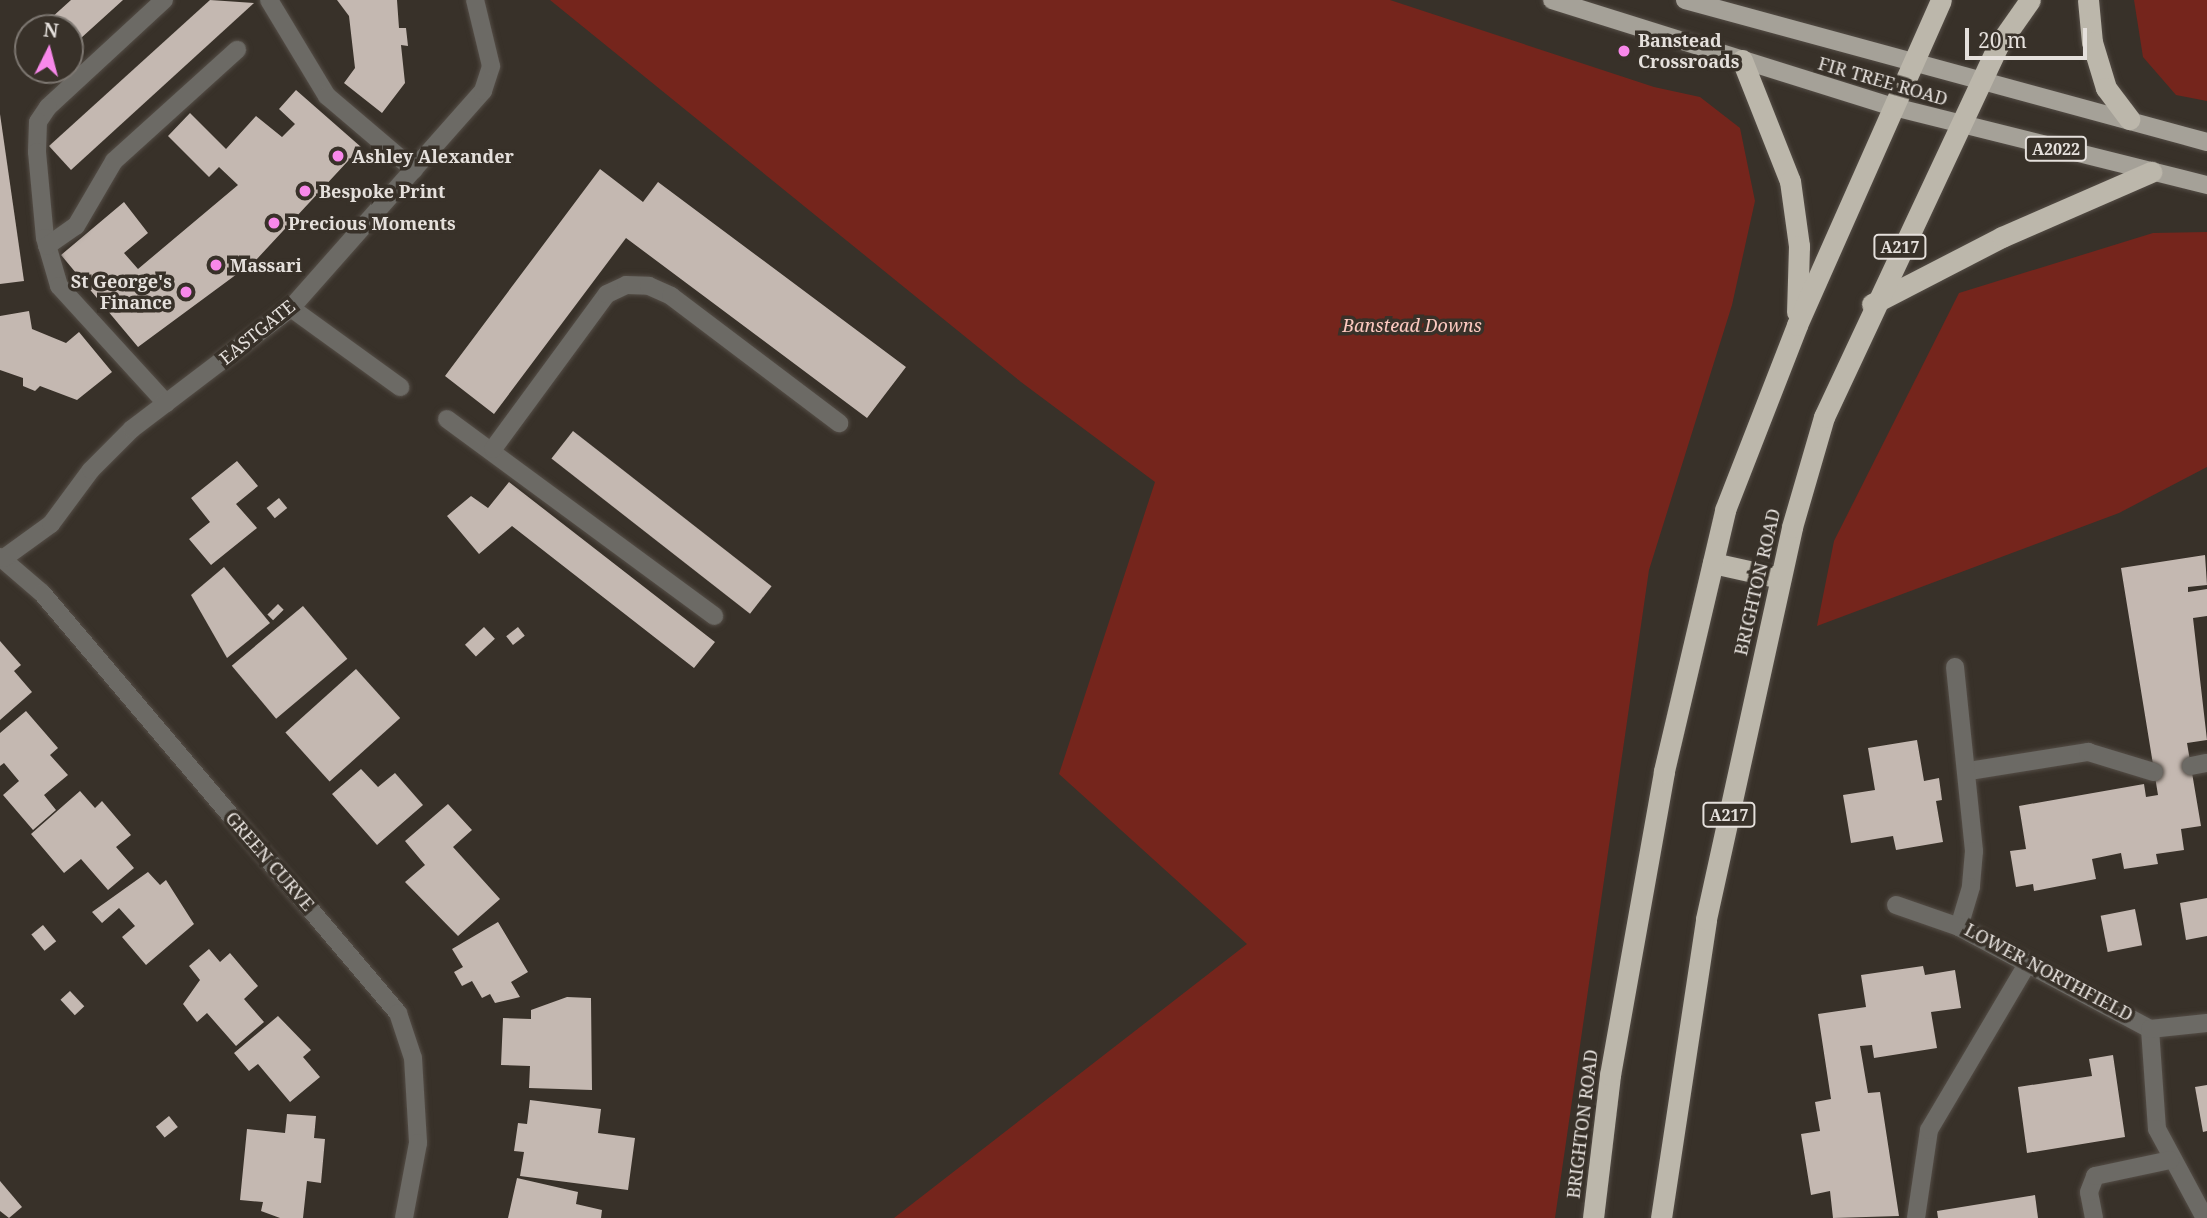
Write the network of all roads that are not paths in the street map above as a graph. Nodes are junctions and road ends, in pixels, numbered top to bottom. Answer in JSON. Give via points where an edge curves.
{"nodes":[{"id":1,"x":164,"y":0,"type":"edge"},
{"id":2,"x":269,"y":0,"type":"edge"},
{"id":3,"x":475,"y":0,"type":"edge"},
{"id":4,"x":1552,"y":0,"type":"edge"},
{"id":5,"x":1685,"y":0,"type":"edge"},
{"id":6,"x":1941,"y":0,"type":"edge"},
{"id":7,"x":2030,"y":0,"type":"edge"},
{"id":8,"x":2088,"y":0,"type":"edge"},
{"id":9,"x":237,"y":50,"type":"dead end"},
{"id":10,"x":1742,"y":60,"type":"junction"},
{"id":11,"x":1909,"y":63,"type":"junction"},
{"id":12,"x":1983,"y":81,"type":"junction"},
{"id":13,"x":1890,"y":106,"type":"junction"},
{"id":14,"x":2129,"y":119,"type":"junction"},
{"id":15,"x":1960,"y":125,"type":"junction"},
{"id":16,"x":2207,"y":142,"type":"edge"},
{"id":17,"x":414,"y":170,"type":"junction"},
{"id":18,"x":2151,"y":172,"type":"junction"},
{"id":19,"x":2207,"y":185,"type":"edge"},
{"id":20,"x":47,"y":246,"type":"junction"},
{"id":21,"x":1872,"y":304,"type":"junction"},
{"id":22,"x":291,"y":308,"type":"junction"},
{"id":23,"x":1797,"y":325,"type":"junction"},
{"id":24,"x":400,"y":387,"type":"dead end"},
{"id":25,"x":166,"y":403,"type":"junction"},
{"id":26,"x":447,"y":419,"type":"dead end"},
{"id":27,"x":839,"y":423,"type":"dead end"},
{"id":28,"x":493,"y":449,"type":"junction"},
{"id":29,"x":2,"y":558,"type":"edge"},
{"id":30,"x":1713,"y":564,"type":"junction"},
{"id":31,"x":1780,"y":578,"type":"junction"},
{"id":32,"x":713,"y":616,"type":"dead end"},
{"id":33,"x":1955,"y":667,"type":"dead end"},
{"id":34,"x":1969,"y":771,"type":"junction"},
{"id":35,"x":2154,"y":772,"type":"dead end"},
{"id":36,"x":1896,"y":905,"type":"dead end"},
{"id":37,"x":1959,"y":927,"type":"junction"},
{"id":38,"x":2027,"y":964,"type":"junction"},
{"id":39,"x":2207,"y":1023,"type":"edge"},
{"id":40,"x":2150,"y":1029,"type":"junction"},
{"id":41,"x":2170,"y":1160,"type":"junction"},
{"id":42,"x":404,"y":1218,"type":"edge"},
{"id":43,"x":1593,"y":1218,"type":"edge"},
{"id":44,"x":1661,"y":1218,"type":"edge"},
{"id":45,"x":1916,"y":1218,"type":"edge"},
{"id":46,"x":2094,"y":1218,"type":"edge"},
{"id":47,"x":2205,"y":1218,"type":"edge"}],
"edges":[{"from":1,"to":20,"type":"street","via":[[38,122]]},
{"from":2,"to":17,"type":"street","via":[[327,96]]},
{"from":3,"to":17,"type":"street","name":"EASTGATE","via":[[491,66],[483,91]]},
{"from":4,"to":10,"type":"main road","name":"FIR TREE ROAD","number":"A2022"},
{"from":5,"to":11,"type":"main road","name":"FIR TREE ROAD"},
{"from":6,"to":11,"type":"highway","name":"BRIGHTON ROAD"},
{"from":7,"to":12,"type":"highway","name":"BRIGHTON ROAD","number":"A217","via":[[1997,47]]},
{"from":8,"to":14,"type":"highway","via":[[2092,43],[2106,88]]},
{"from":9,"to":20,"type":"street","via":[[114,161],[76,226]]},
{"from":10,"to":13,"type":"main road","name":"FIR TREE ROAD","number":"A2022"},
{"from":10,"to":23,"type":"highway","via":[[1790,181],[1799,246]]},
{"from":11,"to":12,"type":"main road","name":"FIR TREE ROAD"},
{"from":11,"to":13,"type":"highway","name":"BRIGHTON ROAD"},
{"from":12,"to":14,"type":"main road","name":"FIR TREE ROAD"},
{"from":12,"to":15,"type":"highway","name":"BRIGHTON ROAD","number":"A217"},
{"from":13,"to":15,"type":"main road","name":"FIR TREE ROAD","number":"A2022"},
{"from":13,"to":23,"type":"highway","name":"BRIGHTON ROAD"},
{"from":14,"to":16,"type":"main road","name":"FIR TREE ROAD"},
{"from":15,"to":18,"type":"main road","name":"FIR TREE ROAD","number":"A2022"},
{"from":15,"to":21,"type":"highway","name":"BRIGHTON ROAD","number":"A217"},
{"from":17,"to":22,"type":"street","name":"EASTGATE"},
{"from":18,"to":19,"type":"main road","name":"FIR TREE ROAD","number":"A2022"},
{"from":18,"to":21,"type":"highway","via":[[2002,237]]},
{"from":20,"to":25,"type":"street","via":[[59,286]]},
{"from":21,"to":31,"type":"highway","name":"BRIGHTON ROAD","number":"A217","via":[[1824,417]]},
{"from":22,"to":24,"type":"street"},
{"from":22,"to":25,"type":"street","name":"EASTGATE"},
{"from":23,"to":30,"type":"highway","name":"BRIGHTON ROAD","via":[[1726,509]]},
{"from":25,"to":29,"type":"street","name":"EASTGATE","via":[[91,470],[51,524]]},
{"from":26,"to":28,"type":"street"},
{"from":27,"to":28,"type":"street","via":[[671,296],[649,286],[626,285],[607,294]]},
{"from":28,"to":32,"type":"street"},
{"from":29,"to":42,"type":"street","name":"GREEN CURVE","via":[[42,593],[398,1013],[413,1058],[418,1143]]},
{"from":30,"to":31,"type":"highway"},
{"from":30,"to":43,"type":"highway","name":"BRIGHTON ROAD","via":[[1664,771],[1610,1075]]},
{"from":31,"to":44,"type":"highway","name":"BRIGHTON ROAD","number":"A217","via":[[1706,919],[1677,1082]]},
{"from":33,"to":34,"type":"street","name":"LOWER NORTHFIELD"},
{"from":34,"to":35,"type":"street","via":[[2088,752]]},
{"from":34,"to":37,"type":"street","name":"LOWER NORTHFIELD","via":[[1971,887]]},
{"from":36,"to":37,"type":"street"},
{"from":37,"to":38,"type":"street","name":"LOWER NORTHFIELD"},
{"from":38,"to":40,"type":"street","name":"LOWER NORTHFIELD"},
{"from":38,"to":45,"type":"street","via":[[1929,1130]]},
{"from":39,"to":40,"type":"street"},
{"from":40,"to":41,"type":"street","name":"LOWER NORTHFIELD","via":[[2151,1093]]},
{"from":41,"to":46,"type":"street","via":[[2095,1176],[2089,1192]]},
{"from":41,"to":47,"type":"street","name":"LOWER NORTHFIELD"}]}
